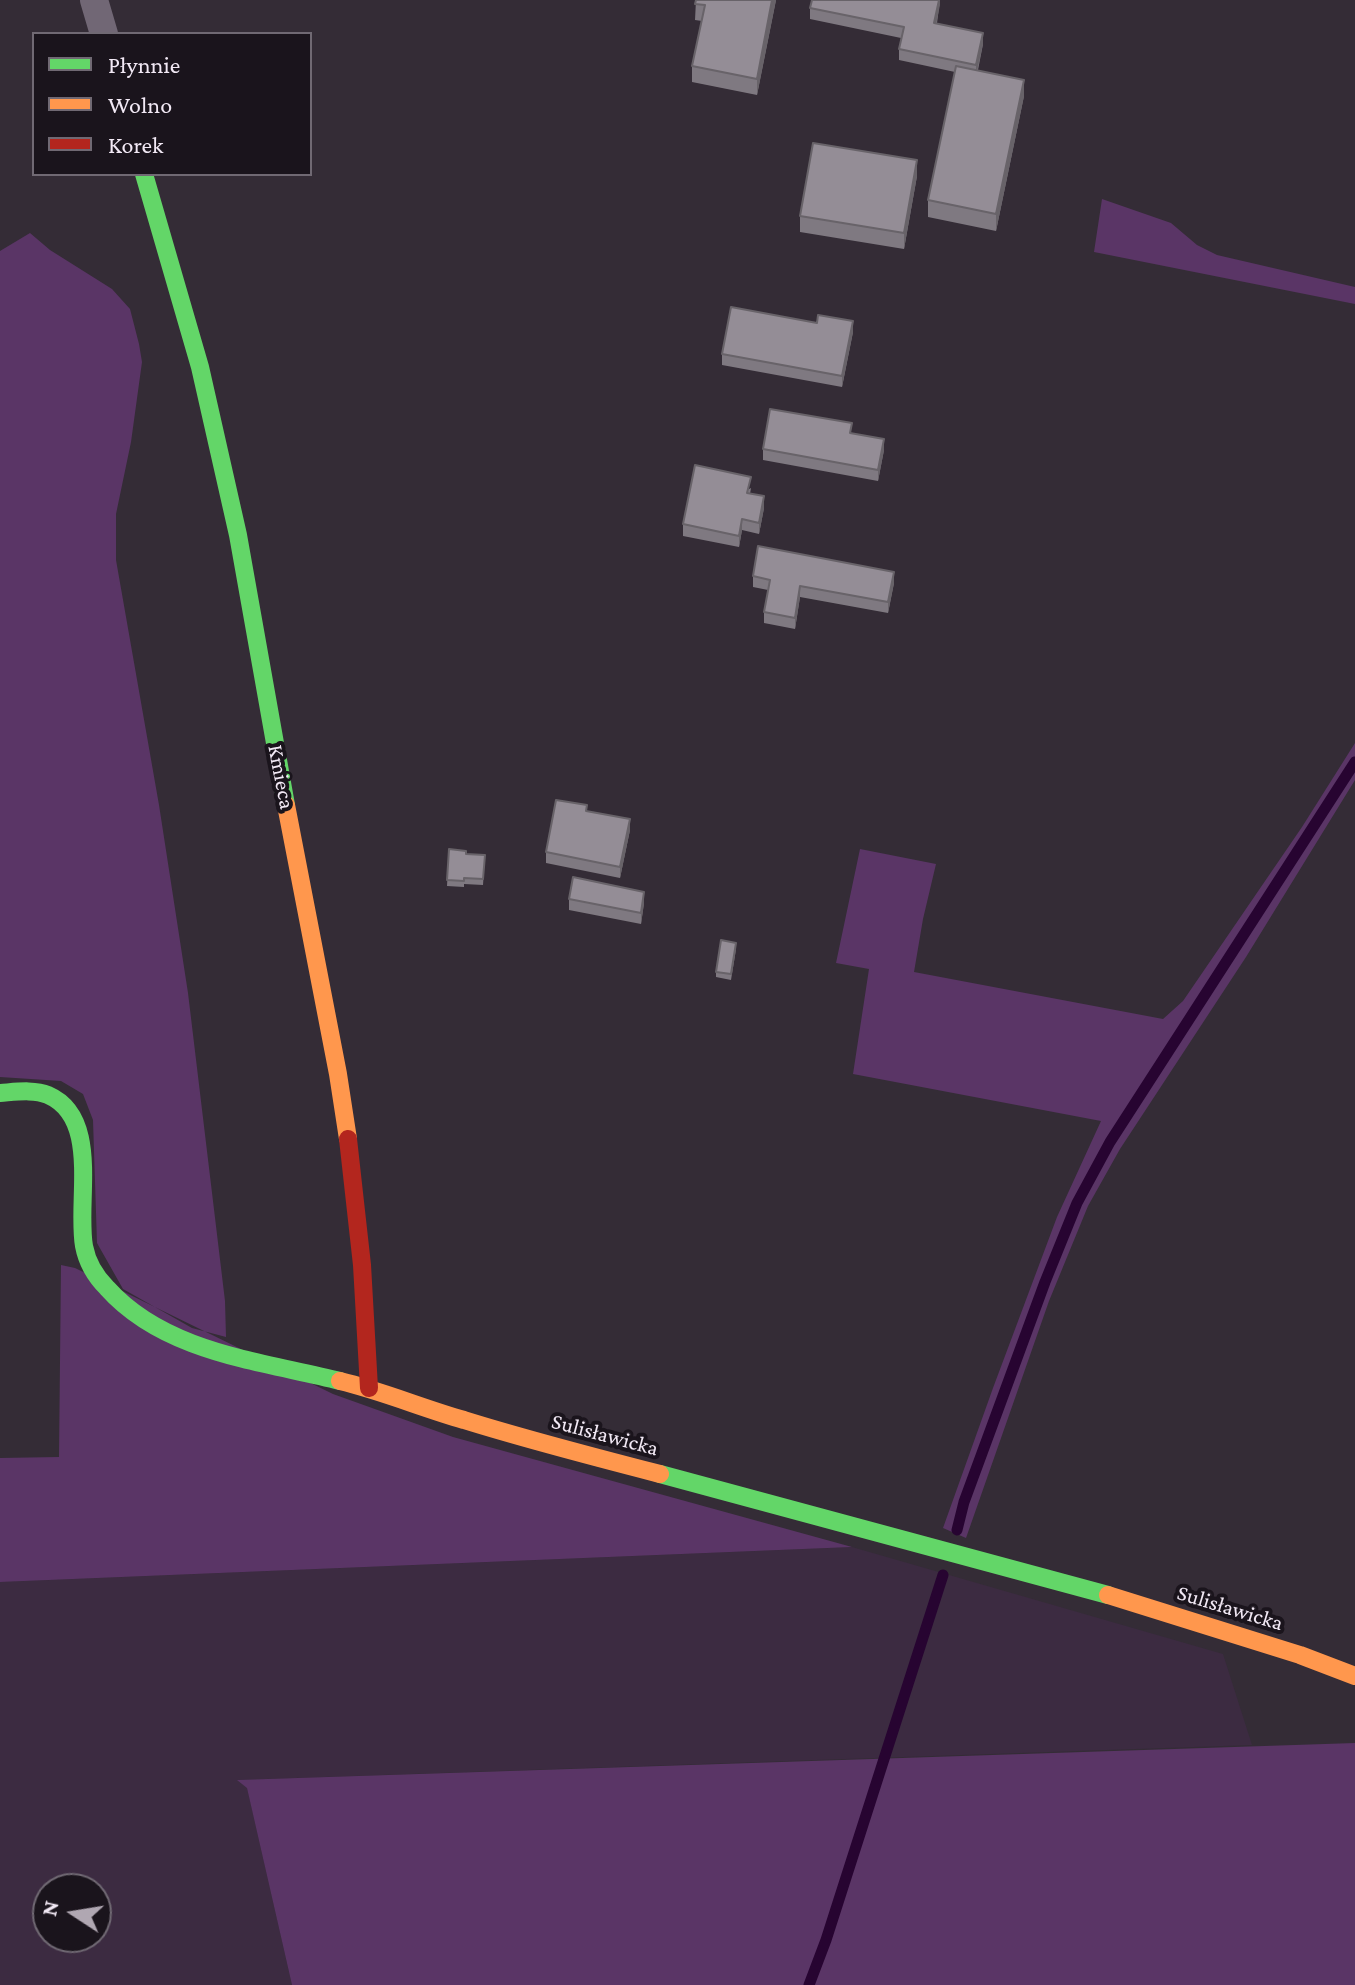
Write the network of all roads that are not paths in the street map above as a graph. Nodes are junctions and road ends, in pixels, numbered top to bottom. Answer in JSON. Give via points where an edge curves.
{"nodes":[{"id":1,"x":94,"y":0,"type":"edge"},
{"id":2,"x":103,"y":32,"type":"edge"},
{"id":3,"x":145,"y":176,"type":"edge"},
{"id":4,"x":0,"y":1093,"type":"edge"},
{"id":5,"x":369,"y":1388,"type":"junction"},
{"id":6,"x":1355,"y":1676,"type":"edge"}],
"edges":[{"from":1,"to":2,"type":"street"},
{"from":3,"to":5,"type":"street","name":"Kmieca","via":[[200,367],[254,618],[338,1074],[362,1265]]},
{"from":4,"to":5,"type":"street","name":"Sulisławicka","via":[[47,1095],[74,1114],[80,1133],[84,1247],[108,1291],[133,1312],[200,1347]]},
{"from":5,"to":6,"type":"street","name":"Sulisławicka","via":[[507,1433],[1114,1597]]}]}
